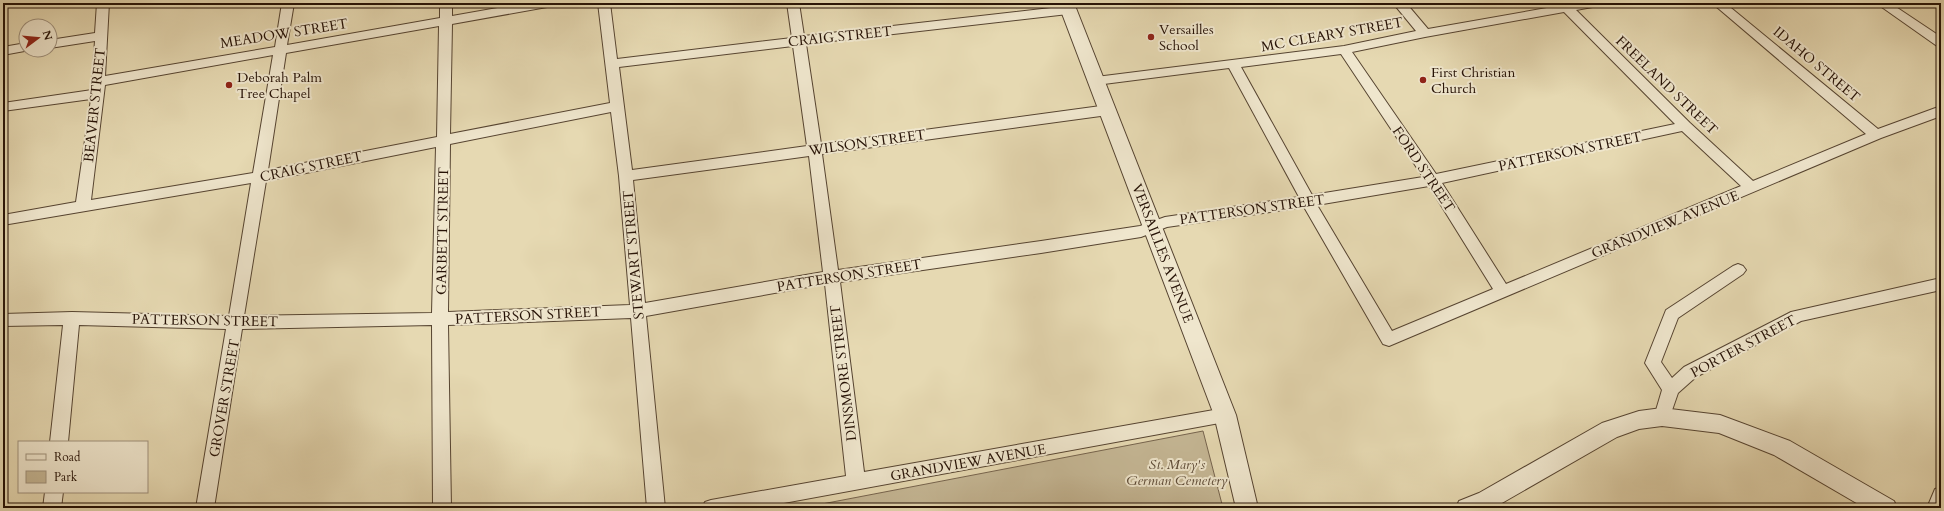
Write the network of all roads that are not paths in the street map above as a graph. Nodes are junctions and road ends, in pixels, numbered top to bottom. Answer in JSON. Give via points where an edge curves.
{"nodes":[{"id":1,"x":103,"y":3,"type":"edge"},
{"id":2,"x":288,"y":3,"type":"edge"},
{"id":3,"x":446,"y":3,"type":"edge"},
{"id":4,"x":547,"y":3,"type":"edge"},
{"id":5,"x":604,"y":3,"type":"edge"},
{"id":6,"x":793,"y":3,"type":"edge"},
{"id":7,"x":1399,"y":3,"type":"edge"},
{"id":8,"x":1594,"y":3,"type":"edge"},
{"id":9,"x":1718,"y":3,"type":"edge"},
{"id":10,"x":1882,"y":3,"type":"edge"},
{"id":11,"x":1067,"y":6,"type":"edge"},
{"id":12,"x":1564,"y":6,"type":"edge"},
{"id":13,"x":445,"y":21,"type":"junction"},
{"id":14,"x":1425,"y":33,"type":"junction"},
{"id":15,"x":102,"y":36,"type":"junction"},
{"id":16,"x":799,"y":41,"type":"junction"},
{"id":17,"x":58,"y":43,"type":"edge"},
{"id":18,"x":1941,"y":44,"type":"edge"},
{"id":19,"x":18,"y":48,"type":"edge"},
{"id":20,"x":281,"y":48,"type":"junction"},
{"id":21,"x":1344,"y":50,"type":"junction"},
{"id":22,"x":3,"y":51,"type":"edge"},
{"id":23,"x":612,"y":64,"type":"junction"},
{"id":24,"x":1234,"y":65,"type":"junction"},
{"id":25,"x":1096,"y":81,"type":"junction"},
{"id":26,"x":97,"y":88,"type":"junction"},
{"id":27,"x":618,"y":106,"type":"junction"},
{"id":28,"x":3,"y":107,"type":"edge"},
{"id":29,"x":1108,"y":110,"type":"junction"},
{"id":30,"x":1941,"y":111,"type":"edge"},
{"id":31,"x":1685,"y":126,"type":"junction"},
{"id":32,"x":1876,"y":135,"type":"junction"},
{"id":33,"x":444,"y":139,"type":"junction"},
{"id":34,"x":815,"y":149,"type":"junction"},
{"id":35,"x":626,"y":176,"type":"junction"},
{"id":36,"x":259,"y":177,"type":"junction"},
{"id":37,"x":1433,"y":180,"type":"junction"},
{"id":38,"x":1752,"y":188,"type":"junction"},
{"id":39,"x":1308,"y":201,"type":"junction"},
{"id":40,"x":83,"y":207,"type":"junction"},
{"id":41,"x":3,"y":220,"type":"edge"},
{"id":42,"x":1154,"y":226,"type":"junction"},
{"id":43,"x":1738,"y":270,"type":"dead end"},
{"id":44,"x":831,"y":277,"type":"junction"},
{"id":45,"x":1941,"y":284,"type":"edge"},
{"id":46,"x":1502,"y":291,"type":"junction"},
{"id":47,"x":638,"y":311,"type":"junction"},
{"id":48,"x":72,"y":318,"type":"junction"},
{"id":49,"x":440,"y":319,"type":"junction"},
{"id":50,"x":3,"y":320,"type":"edge"},
{"id":51,"x":237,"y":322,"type":"junction"},
{"id":52,"x":1671,"y":390,"type":"junction"},
{"id":53,"x":1225,"y":415,"type":"junction"},
{"id":54,"x":1662,"y":417,"type":"junction"},
{"id":55,"x":59,"y":441,"type":"edge"},
{"id":56,"x":856,"y":483,"type":"junction"},
{"id":57,"x":54,"y":493,"type":"edge"},
{"id":58,"x":1941,"y":495,"type":"edge"},
{"id":59,"x":52,"y":508,"type":"edge"},
{"id":60,"x":205,"y":508,"type":"edge"},
{"id":61,"x":442,"y":508,"type":"edge"},
{"id":62,"x":656,"y":508,"type":"edge"},
{"id":63,"x":711,"y":508,"type":"edge"},
{"id":64,"x":1248,"y":508,"type":"edge"},
{"id":65,"x":1467,"y":508,"type":"edge"},
{"id":66,"x":1886,"y":508,"type":"edge"},
{"id":67,"x":1936,"y":508,"type":"edge"}],
"edges":[{"from":1,"to":15,"type":"street","name":"BEAVER STREET"},
{"from":2,"to":20,"type":"street","name":"GROVER STREET"},
{"from":3,"to":13,"type":"street","name":"GARBETT STREET"},
{"from":4,"to":13,"type":"street","name":"MEADOW STREET"},
{"from":5,"to":23,"type":"street","name":"STEWART STREET"},
{"from":6,"to":16,"type":"street","name":"DINSMORE STREET"},
{"from":7,"to":14,"type":"street"},
{"from":8,"to":12,"type":"street","name":"MC CLEARY STREET"},
{"from":9,"to":32,"type":"street","name":"IDAHO STREET"},
{"from":10,"to":18,"type":"street"},
{"from":11,"to":16,"type":"street","name":"CRAIG STREET"},
{"from":11,"to":25,"type":"street","name":"VERSAILLES AVENUE"},
{"from":12,"to":14,"type":"street","name":"MC CLEARY STREET"},
{"from":12,"to":31,"type":"street","name":"FREELAND STREET"},
{"from":13,"to":20,"type":"street","name":"MEADOW STREET"},
{"from":13,"to":33,"type":"street","name":"GARBETT STREET"},
{"from":14,"to":21,"type":"street","name":"MC CLEARY STREET"},
{"from":15,"to":17,"type":"street"},
{"from":15,"to":26,"type":"street","name":"BEAVER STREET"},
{"from":16,"to":23,"type":"street","name":"CRAIG STREET"},
{"from":16,"to":34,"type":"street","name":"DINSMORE STREET"},
{"from":19,"to":22,"type":"street"},
{"from":20,"to":26,"type":"street","name":"MEADOW STREET"},
{"from":20,"to":36,"type":"street","name":"GROVER STREET"},
{"from":21,"to":24,"type":"street","name":"MC CLEARY STREET"},
{"from":21,"to":37,"type":"street","name":"FORD STREET"},
{"from":23,"to":27,"type":"street","name":"STEWART STREET"},
{"from":24,"to":25,"type":"street","name":"MC CLEARY STREET"},
{"from":24,"to":39,"type":"street"},
{"from":25,"to":29,"type":"street","name":"VERSAILLES AVENUE"},
{"from":26,"to":28,"type":"street","name":"MEADOW STREET"},
{"from":26,"to":40,"type":"street","name":"BEAVER STREET"},
{"from":27,"to":33,"type":"street","name":"CRAIG STREET"},
{"from":27,"to":35,"type":"street","name":"STEWART STREET"},
{"from":29,"to":34,"type":"street","name":"WILSON STREET"},
{"from":29,"to":42,"type":"street","name":"VERSAILLES AVENUE"},
{"from":30,"to":32,"type":"street","name":"GRANDVIEW AVENUE"},
{"from":31,"to":37,"type":"street","name":"PATTERSON STREET"},
{"from":31,"to":38,"type":"street","name":"FREELAND STREET"},
{"from":32,"to":38,"type":"street","name":"GRANDVIEW AVENUE"},
{"from":33,"to":36,"type":"street","name":"CRAIG STREET"},
{"from":33,"to":49,"type":"street","name":"GARBETT STREET"},
{"from":34,"to":35,"type":"street","name":"WILSON STREET"},
{"from":34,"to":44,"type":"street","name":"DINSMORE STREET"},
{"from":35,"to":47,"type":"street","name":"STEWART STREET"},
{"from":36,"to":40,"type":"street","name":"CRAIG STREET"},
{"from":36,"to":51,"type":"street","name":"GROVER STREET"},
{"from":37,"to":39,"type":"street","name":"PATTERSON STREET"},
{"from":37,"to":46,"type":"street","name":"FORD STREET"},
{"from":38,"to":46,"type":"street","name":"GRANDVIEW AVENUE"},
{"from":39,"to":42,"type":"street","name":"PATTERSON STREET","via":[[1172,221]]},
{"from":39,"to":46,"type":"street","name":"GRANDVIEW AVENUE","via":[[1389,339]]},
{"from":40,"to":41,"type":"street","name":"CRAIG STREET"},
{"from":42,"to":44,"type":"street","name":"PATTERSON STREET","via":[[1141,231],[1041,247]]},
{"from":42,"to":53,"type":"street","name":"VERSAILLES AVENUE"},
{"from":43,"to":52,"type":"street","via":[[1672,314],[1653,363]]},
{"from":44,"to":47,"type":"street","name":"PATTERSON STREET"},
{"from":44,"to":56,"type":"street","name":"DINSMORE STREET"},
{"from":45,"to":52,"type":"street","name":"PORTER STREET","via":[[1797,316],[1690,372]]},
{"from":47,"to":49,"type":"street","name":"PATTERSON STREET"},
{"from":47,"to":62,"type":"street","name":"STEWART STREET"},
{"from":48,"to":50,"type":"street","name":"PATTERSON STREET"},
{"from":48,"to":51,"type":"street","name":"PATTERSON STREET"},
{"from":48,"to":55,"type":"street"},
{"from":49,"to":51,"type":"street","name":"PATTERSON STREET"},
{"from":49,"to":61,"type":"street","name":"GARBETT STREET"},
{"from":51,"to":60,"type":"street","name":"GROVER STREET"},
{"from":52,"to":54,"type":"street","name":"PORTER STREET"},
{"from":53,"to":56,"type":"street","name":"GRANDVIEW AVENUE"},
{"from":53,"to":64,"type":"street","name":"VERSAILLES AVENUE"},
{"from":54,"to":65,"type":"street","via":[[1639,420],[1610,430],[1487,500]]},
{"from":54,"to":66,"type":"street","via":[[1720,424],[1782,448]]},
{"from":56,"to":63,"type":"street","name":"GRANDVIEW AVENUE"},
{"from":57,"to":59,"type":"street"},
{"from":58,"to":67,"type":"street"}]}
